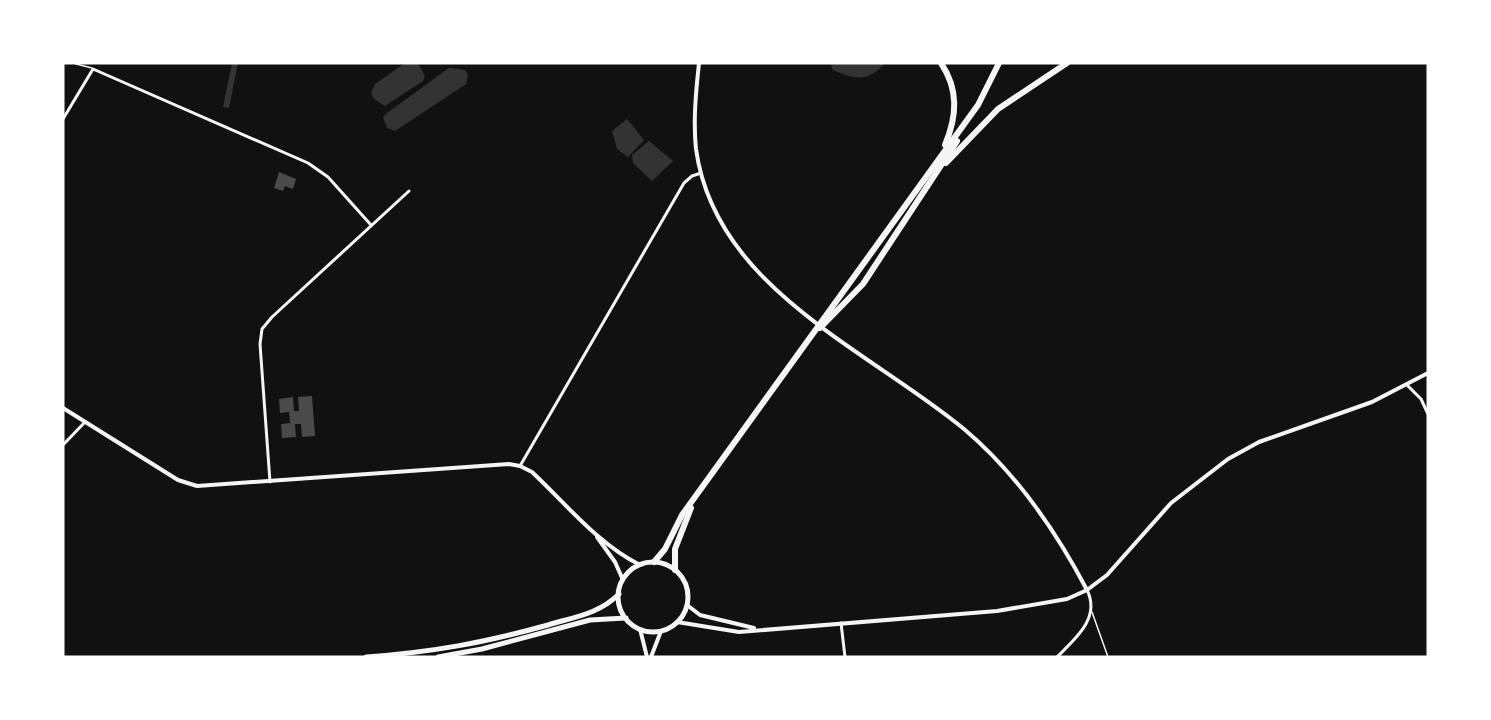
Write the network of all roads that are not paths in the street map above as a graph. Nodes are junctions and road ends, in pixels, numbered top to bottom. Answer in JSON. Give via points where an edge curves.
{"nodes":[{"id":1,"x":699,"y":63,"type":"edge"},
{"id":2,"x":941,"y":63,"type":"edge"},
{"id":3,"x":1001,"y":63,"type":"edge"},
{"id":4,"x":1067,"y":63,"type":"edge"},
{"id":5,"x":76,"y":64,"type":"edge"},
{"id":6,"x":93,"y":69,"type":"junction"},
{"id":7,"x":63,"y":119,"type":"edge"},
{"id":8,"x":943,"y":151,"type":"junction"},
{"id":9,"x":701,"y":173,"type":"junction"},
{"id":10,"x":927,"y":186,"type":"junction"},
{"id":11,"x":409,"y":191,"type":"dead end"},
{"id":12,"x":371,"y":225,"type":"junction"},
{"id":13,"x":817,"y":330,"type":"junction"},
{"id":14,"x":1428,"y":373,"type":"edge"},
{"id":15,"x":1407,"y":385,"type":"junction"},
{"id":16,"x":63,"y":408,"type":"edge"},
{"id":17,"x":1428,"y":414,"type":"edge"},
{"id":18,"x":85,"y":422,"type":"junction"},
{"id":19,"x":63,"y":445,"type":"edge"},
{"id":20,"x":520,"y":466,"type":"junction"},
{"id":21,"x":270,"y":482,"type":"junction"},
{"id":22,"x":696,"y":497,"type":"junction"},
{"id":23,"x":595,"y":534,"type":"junction"},
{"id":24,"x":654,"y":562,"type":"junction"},
{"id":25,"x":640,"y":565,"type":"junction"},
{"id":26,"x":675,"y":570,"type":"junction"},
{"id":27,"x":623,"y":580,"type":"junction"},
{"id":28,"x":1087,"y":590,"type":"junction"},
{"id":29,"x":619,"y":594,"type":"junction"},
{"id":30,"x":687,"y":605,"type":"junction"},
{"id":31,"x":1092,"y":612,"type":"junction"},
{"id":32,"x":626,"y":618,"type":"junction"},
{"id":33,"x":677,"y":622,"type":"junction"},
{"id":34,"x":841,"y":623,"type":"junction"},
{"id":35,"x":640,"y":629,"type":"junction"},
{"id":36,"x":758,"y":629,"type":"junction"},
{"id":37,"x":661,"y":631,"type":"junction"},
{"id":38,"x":366,"y":657,"type":"edge"},
{"id":39,"x":438,"y":657,"type":"edge"},
{"id":40,"x":646,"y":657,"type":"edge"},
{"id":41,"x":651,"y":657,"type":"edge"},
{"id":42,"x":845,"y":657,"type":"edge"},
{"id":43,"x":1057,"y":657,"type":"edge"},
{"id":44,"x":1108,"y":657,"type":"edge"}],
"edges":[{"from":1,"to":9,"type":"street","via":[[695,132]]},
{"from":2,"to":8,"type":"highway","via":[[951,79],[955,103],[953,125]]},
{"from":3,"to":8,"type":"highway","via":[[984,96]]},
{"from":3,"to":10,"type":"highway","via":[[986,98]]},
{"from":4,"to":10,"type":"highway","via":[[998,110],[959,147]]},
{"from":5,"to":6,"type":"lane"},
{"from":6,"to":7,"type":"street"},
{"from":6,"to":12,"type":"street","via":[[308,163],[336,186]]},
{"from":8,"to":13,"type":"highway"},
{"from":9,"to":20,"type":"street","via":[[684,183]]},
{"from":9,"to":28,"type":"street","via":[[718,217],[741,255],[769,285],[948,416],[1001,464],[1037,510]]},
{"from":10,"to":13,"type":"highway","via":[[863,284]]},
{"from":11,"to":12,"type":"street"},
{"from":12,"to":21,"type":"street","via":[[262,329]]},
{"from":13,"to":22,"type":"highway"},
{"from":14,"to":15,"type":"street"},
{"from":15,"to":17,"type":"street","via":[[1421,399]]},
{"from":15,"to":28,"type":"street","via":[[1355,409],[1259,442],[1216,466],[1171,503],[1119,564]]},
{"from":16,"to":18,"type":"street"},
{"from":18,"to":19,"type":"street"},
{"from":18,"to":21,"type":"street","via":[[184,483],[204,486]]},
{"from":20,"to":21,"type":"street"},
{"from":20,"to":23,"type":"street","via":[[532,472]]},
{"from":22,"to":24,"type":"highway"},
{"from":22,"to":26,"type":"highway","via":[[677,542]]},
{"from":23,"to":25,"type":"street"},
{"from":23,"to":27,"type":"street"},
{"from":24,"to":25,"type":"main road"},
{"from":24,"to":26,"type":"main road"},
{"from":25,"to":27,"type":"main road"},
{"from":26,"to":30,"type":"main road","via":[[686,585]]},
{"from":27,"to":29,"type":"main road"},
{"from":28,"to":31,"type":"street"},
{"from":28,"to":34,"type":"street","via":[[1067,599],[1020,608]]},
{"from":29,"to":32,"type":"main road"},
{"from":29,"to":38,"type":"main road","via":[[596,611],[480,644]]},
{"from":30,"to":33,"type":"main road"},
{"from":30,"to":36,"type":"street","via":[[700,615]]},
{"from":31,"to":43,"type":"street","via":[[1078,635]]},
{"from":31,"to":44,"type":"lane"},
{"from":32,"to":35,"type":"main road"},
{"from":32,"to":39,"type":"main road","via":[[590,620]]},
{"from":33,"to":36,"type":"street","via":[[726,631]]},
{"from":33,"to":37,"type":"main road"},
{"from":34,"to":36,"type":"street"},
{"from":34,"to":42,"type":"street"},
{"from":35,"to":37,"type":"main road"},
{"from":35,"to":40,"type":"street"},
{"from":37,"to":41,"type":"street"}]}
